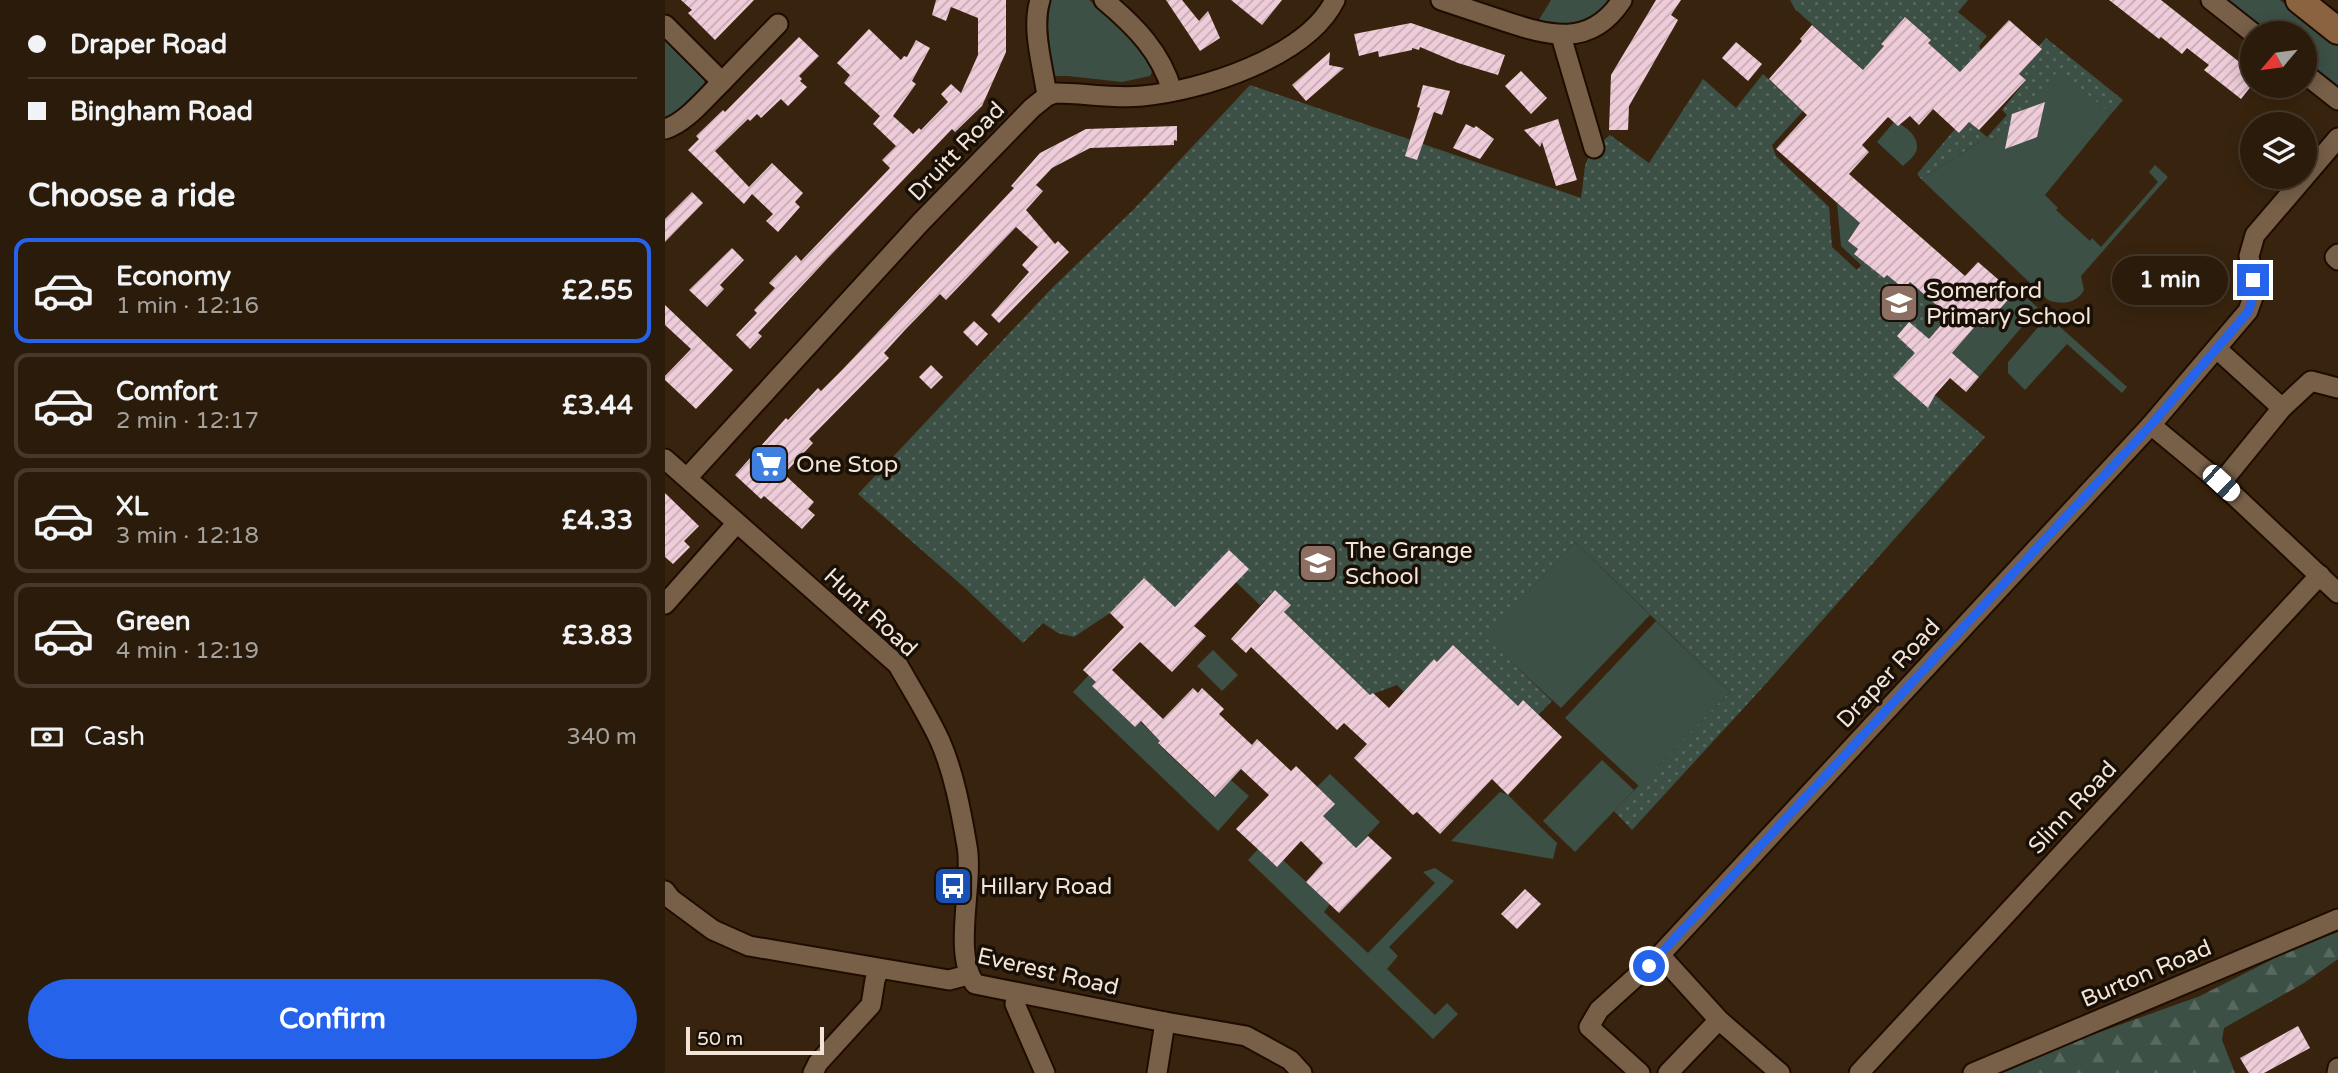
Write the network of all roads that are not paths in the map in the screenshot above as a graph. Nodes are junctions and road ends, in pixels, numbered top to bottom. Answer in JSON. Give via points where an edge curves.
{"nodes":[{"id":1,"x":1040,"y":0,"type":"edge"},
{"id":2,"x":1104,"y":0,"type":"edge"},
{"id":3,"x":1335,"y":0,"type":"edge"},
{"id":4,"x":1441,"y":0,"type":"edge"},
{"id":5,"x":1622,"y":0,"type":"edge"},
{"id":6,"x":2211,"y":0,"type":"edge"},
{"id":7,"x":2299,"y":0,"type":"edge"},
{"id":8,"x":2240,"y":23,"type":"edge"},
{"id":9,"x":778,"y":24,"type":"dead end"},
{"id":10,"x":665,"y":25,"type":"edge"},
{"id":11,"x":2338,"y":31,"type":"edge"},
{"id":12,"x":1561,"y":36,"type":"junction"},
{"id":13,"x":722,"y":82,"type":"junction"},
{"id":14,"x":2317,"y":83,"type":"edge"},
{"id":15,"x":1173,"y":92,"type":"junction"},
{"id":16,"x":1047,"y":96,"type":"junction"},
{"id":17,"x":2338,"y":100,"type":"edge"},
{"id":18,"x":665,"y":129,"type":"edge"},
{"id":19,"x":2338,"y":138,"type":"edge"},
{"id":20,"x":1594,"y":148,"type":"dead end"},
{"id":21,"x":2338,"y":254,"type":"edge"},
{"id":22,"x":2338,"y":260,"type":"edge"},
{"id":23,"x":2217,"y":349,"type":"junction"},
{"id":24,"x":2338,"y":388,"type":"edge"},
{"id":25,"x":2282,"y":408,"type":"junction"},
{"id":26,"x":2151,"y":425,"type":"junction"},
{"id":27,"x":665,"y":459,"type":"edge"},
{"id":28,"x":687,"y":478,"type":"junction"},
{"id":29,"x":2221,"y":483,"type":"junction"},
{"id":30,"x":736,"y":524,"type":"junction"},
{"id":31,"x":2321,"y":575,"type":"junction"},
{"id":32,"x":2338,"y":593,"type":"edge"},
{"id":33,"x":665,"y":604,"type":"edge"},
{"id":34,"x":665,"y":891,"type":"edge"},
{"id":35,"x":2338,"y":919,"type":"edge"},
{"id":36,"x":1660,"y":955,"type":"junction"},
{"id":37,"x":879,"y":969,"type":"junction"},
{"id":38,"x":968,"y":975,"type":"junction"},
{"id":39,"x":1017,"y":993,"type":"junction"},
{"id":40,"x":1719,"y":1020,"type":"junction"},
{"id":41,"x":1165,"y":1023,"type":"junction"},
{"id":42,"x":813,"y":1073,"type":"edge"},
{"id":43,"x":1045,"y":1073,"type":"edge"},
{"id":44,"x":1157,"y":1073,"type":"edge"},
{"id":45,"x":1302,"y":1073,"type":"edge"},
{"id":46,"x":1640,"y":1073,"type":"edge"},
{"id":47,"x":1668,"y":1073,"type":"edge"},
{"id":48,"x":1780,"y":1073,"type":"edge"},
{"id":49,"x":1859,"y":1073,"type":"edge"},
{"id":50,"x":1973,"y":1073,"type":"edge"}],
"edges":[{"from":1,"to":16,"type":"street","via":[[1036,12]]},
{"from":2,"to":15,"type":"street","via":[[1152,46]]},
{"from":3,"to":15,"type":"street","via":[[1312,29],[1279,52],[1233,75]]},
{"from":4,"to":12,"type":"street"},
{"from":5,"to":12,"type":"street","via":[[1592,28]]},
{"from":6,"to":8,"type":"street"},
{"from":7,"to":11,"type":"main road"},
{"from":9,"to":13,"type":"street"},
{"from":10,"to":13,"type":"street"},
{"from":12,"to":20,"type":"street"},
{"from":13,"to":18,"type":"street"},
{"from":14,"to":17,"type":"street"},
{"from":15,"to":16,"type":"street"},
{"from":16,"to":28,"type":"street","name":"Druitt Road","via":[[921,222]]},
{"from":19,"to":23,"type":"street","name":"Draper Road","via":[[2255,235],[2249,256],[2253,297],[2248,312]]},
{"from":21,"to":22,"type":"street"},
{"from":23,"to":25,"type":"street"},
{"from":23,"to":26,"type":"street","name":"Draper Road"},
{"from":24,"to":25,"type":"street","via":[[2311,380]]},
{"from":25,"to":29,"type":"street"},
{"from":26,"to":29,"type":"street"},
{"from":26,"to":36,"type":"street","name":"Draper Road"},
{"from":27,"to":28,"type":"street","name":"Hunt Road"},
{"from":28,"to":30,"type":"street","name":"Hunt Road"},
{"from":29,"to":31,"type":"street"},
{"from":30,"to":33,"type":"street"},
{"from":30,"to":38,"type":"street","name":"Hunt Road","via":[[898,665],[941,742],[968,850]]},
{"from":31,"to":32,"type":"street"},
{"from":31,"to":49,"type":"street","name":"Slinn Road"},
{"from":34,"to":37,"type":"street","name":"Everest Road","via":[[713,930],[749,946]]},
{"from":35,"to":50,"type":"street","name":"Burton Road"},
{"from":36,"to":40,"type":"street"},
{"from":36,"to":46,"type":"street","name":"Draper Road","via":[[1599,1010],[1589,1027]]},
{"from":37,"to":38,"type":"street","name":"Everest Road","via":[[949,979]]},
{"from":37,"to":42,"type":"street","via":[[871,1005]]},
{"from":38,"to":39,"type":"street","name":"Everest Road","via":[[975,984]]},
{"from":39,"to":41,"type":"street","name":"Everest Road"},
{"from":39,"to":43,"type":"street","via":[[1015,1004]]},
{"from":40,"to":47,"type":"street"},
{"from":40,"to":48,"type":"street"},
{"from":41,"to":44,"type":"street"},
{"from":41,"to":45,"type":"street","name":"Everest Road","via":[[1246,1036],[1290,1060]]}]}
